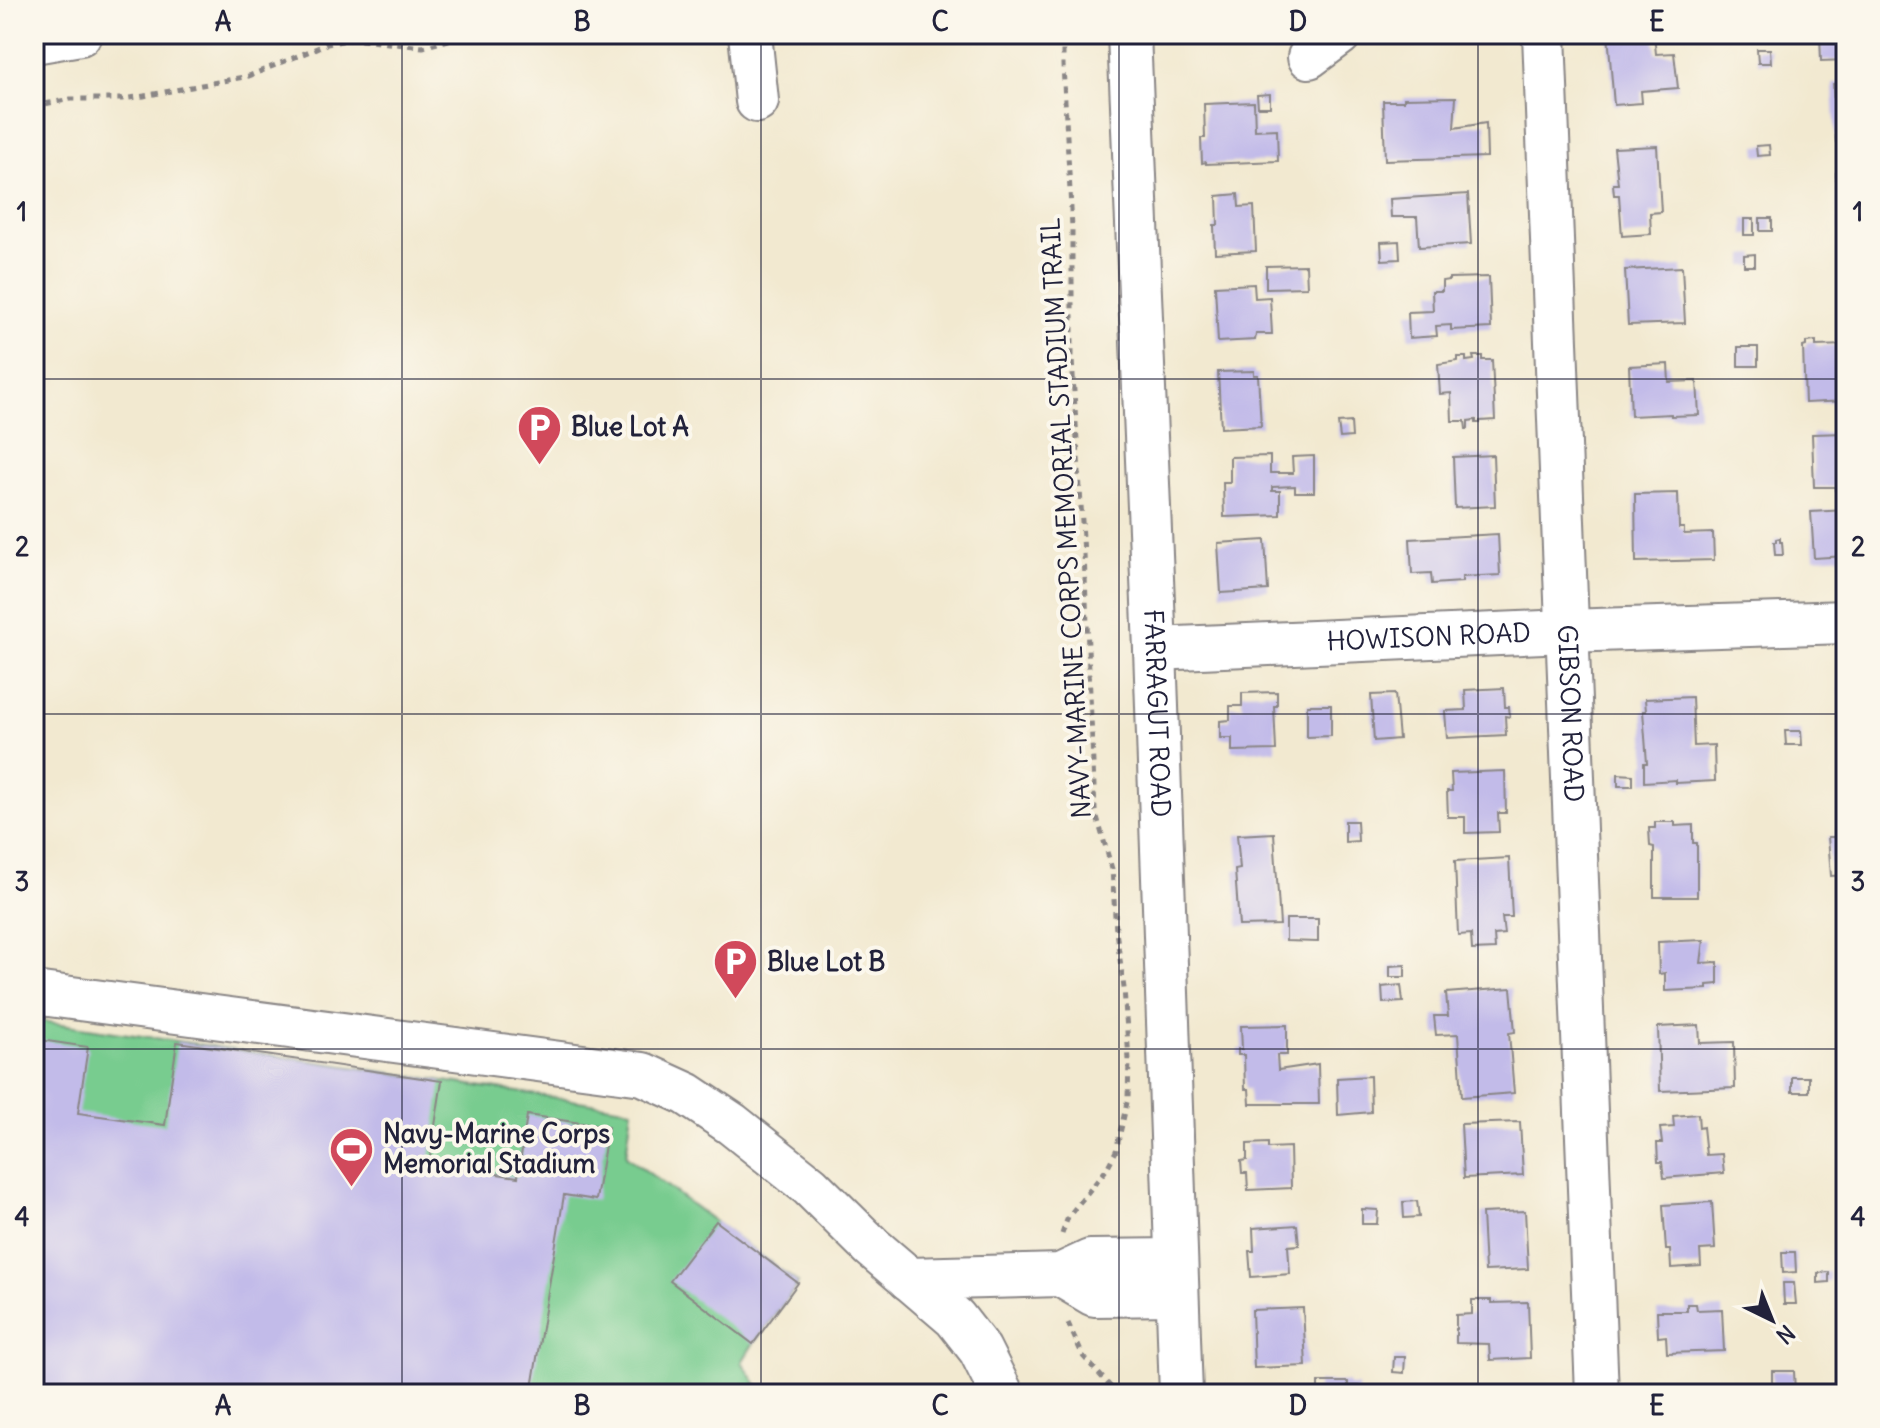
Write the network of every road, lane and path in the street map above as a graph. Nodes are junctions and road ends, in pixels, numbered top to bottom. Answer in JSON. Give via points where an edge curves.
{"nodes":[{"id":1,"x":80,"y":34,"type":"edge"},
{"id":2,"x":471,"y":34,"type":"edge"},
{"id":3,"x":750,"y":34,"type":"edge"},
{"id":4,"x":1063,"y":34,"type":"edge"},
{"id":5,"x":1129,"y":34,"type":"edge"},
{"id":6,"x":1544,"y":34,"type":"edge"},
{"id":7,"x":34,"y":42,"type":"edge"},
{"id":8,"x":757,"y":101,"type":"dead end"},
{"id":9,"x":34,"y":106,"type":"edge"},
{"id":10,"x":1846,"y":622,"type":"edge"},
{"id":11,"x":1566,"y":631,"type":"junction"},
{"id":12,"x":1155,"y":649,"type":"junction"},
{"id":13,"x":34,"y":993,"type":"edge"},
{"id":14,"x":1060,"y":1275,"type":"junction"},
{"id":15,"x":1176,"y":1277,"type":"junction"},
{"id":16,"x":909,"y":1279,"type":"junction"},
{"id":17,"x":1002,"y":1394,"type":"edge"},
{"id":18,"x":1117,"y":1394,"type":"edge"},
{"id":19,"x":1181,"y":1394,"type":"edge"},
{"id":20,"x":1597,"y":1394,"type":"edge"}],
"edges":[{"from":1,"to":7,"type":"street"},
{"from":2,"to":9,"type":"path","via":[[423,47],[352,39],[249,76],[144,96]]},
{"from":3,"to":8,"type":"street"},
{"from":4,"to":14,"type":"path","name":"NAVY-MARINE CORPS MEMORIAL STADIUM TRAIL","via":[[1072,359],[1095,810],[1112,869],[1129,1060],[1128,1098],[1116,1151],[1068,1217]]},
{"from":5,"to":12,"type":"street","name":"FARRAGUT ROAD"},
{"from":6,"to":11,"type":"street","name":"GIBSON ROAD"},
{"from":10,"to":11,"type":"street","name":"HOWISON ROAD"},
{"from":11,"to":12,"type":"street","name":"HOWISON ROAD"},
{"from":11,"to":20,"type":"street","name":"GIBSON ROAD"},
{"from":12,"to":15,"type":"street","name":"FARRAGUT ROAD"},
{"from":13,"to":16,"type":"street","via":[[643,1074],[687,1094],[732,1124],[810,1186]]},
{"from":14,"to":15,"type":"street","via":[[1090,1261]]},
{"from":14,"to":16,"type":"street"},
{"from":14,"to":18,"type":"path","name":"NAVY-MARINE CORPS MEMORIAL STADIUM TRAIL","via":[[1074,1338]]},
{"from":15,"to":19,"type":"street","name":"FARRAGUT ROAD"},
{"from":16,"to":17,"type":"street","via":[[955,1318],[980,1350]]}]}
